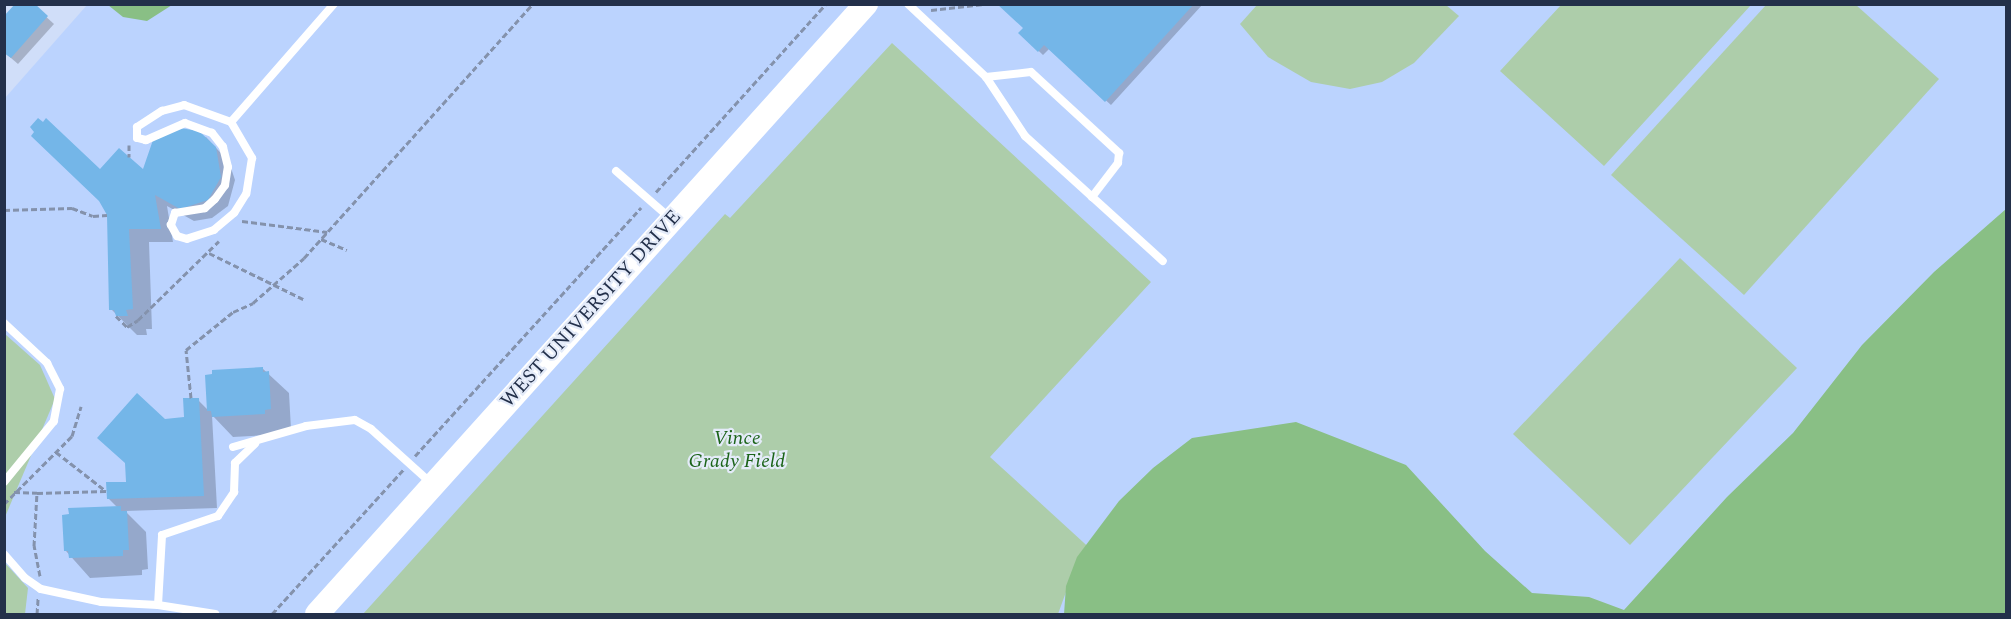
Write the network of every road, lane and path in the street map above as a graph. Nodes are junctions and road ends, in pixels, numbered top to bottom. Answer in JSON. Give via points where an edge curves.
{"nodes":[{"id":1,"x":334,"y":4,"type":"edge"},
{"id":2,"x":533,"y":4,"type":"edge"},
{"id":3,"x":826,"y":4,"type":"edge"},
{"id":4,"x":866,"y":4,"type":"edge"},
{"id":5,"x":984,"y":4,"type":"edge"},
{"id":6,"x":912,"y":8,"type":"edge"},
{"id":7,"x":986,"y":77,"type":"junction"},
{"id":8,"x":231,"y":122,"type":"junction"},
{"id":9,"x":616,"y":171,"type":"dead end"},
{"id":10,"x":1092,"y":197,"type":"junction"},
{"id":11,"x":649,"y":200,"type":"junction"},
{"id":12,"x":4,"y":210,"type":"edge"},
{"id":13,"x":107,"y":215,"type":"dead end"},
{"id":14,"x":672,"y":220,"type":"junction"},
{"id":15,"x":242,"y":221,"type":"dead end"},
{"id":16,"x":327,"y":232,"type":"junction"},
{"id":17,"x":321,"y":239,"type":"junction"},
{"id":18,"x":347,"y":250,"type":"dead end"},
{"id":19,"x":209,"y":253,"type":"dead end"},
{"id":20,"x":1163,"y":261,"type":"dead end"},
{"id":21,"x":273,"y":285,"type":"junction"},
{"id":22,"x":303,"y":299,"type":"dead end"},
{"id":23,"x":4,"y":323,"type":"edge"},
{"id":24,"x":191,"y":398,"type":"dead end"},
{"id":25,"x":81,"y":406,"type":"dead end"},
{"id":26,"x":257,"y":442,"type":"junction"},
{"id":27,"x":233,"y":447,"type":"dead end"},
{"id":28,"x":56,"y":452,"type":"junction"},
{"id":29,"x":409,"y":463,"type":"junction"},
{"id":30,"x":4,"y":482,"type":"edge"},
{"id":31,"x":433,"y":484,"type":"junction"},
{"id":32,"x":14,"y":492,"type":"junction"},
{"id":33,"x":37,"y":493,"type":"junction"},
{"id":34,"x":4,"y":504,"type":"edge"},
{"id":35,"x":4,"y":554,"type":"edge"},
{"id":36,"x":39,"y":587,"type":"junction"},
{"id":37,"x":158,"y":605,"type":"junction"},
{"id":38,"x":37,"y":615,"type":"edge"},
{"id":39,"x":214,"y":615,"type":"edge"},
{"id":40,"x":272,"y":615,"type":"edge"},
{"id":41,"x":317,"y":615,"type":"edge"}],
"edges":[{"from":1,"to":8,"type":"lane"},
{"from":2,"to":16,"type":"path"},
{"from":3,"to":11,"type":"path"},
{"from":4,"to":14,"type":"street","name":"WEST UNIVERSITY DRIVE"},
{"from":5,"to":6,"type":"path"},
{"from":6,"to":7,"type":"lane"},
{"from":7,"to":10,"type":"lane","via":[[1025,136]]},
{"from":7,"to":10,"type":"lane","via":[[1030,72],[1119,153],[1118,163]]},
{"from":8,"to":8,"type":"lane","via":[[184,105],[162,111],[137,127],[137,138],[146,141],[185,123],[212,133],[223,147],[228,167],[225,185],[205,208],[175,213],[171,225],[177,236],[187,239],[214,230],[234,213],[246,194],[252,158]]},
{"from":9,"to":11,"type":"lane"},
{"from":10,"to":20,"type":"lane"},
{"from":11,"to":14,"type":"lane"},
{"from":11,"to":29,"type":"path"},
{"from":12,"to":13,"type":"path","via":[[72,208],[93,216]]},
{"from":14,"to":31,"type":"street","name":"WEST UNIVERSITY DRIVE"},
{"from":15,"to":16,"type":"path"},
{"from":16,"to":17,"type":"path"},
{"from":17,"to":18,"type":"path"},
{"from":17,"to":21,"type":"path"},
{"from":19,"to":21,"type":"path"},
{"from":21,"to":22,"type":"path"},
{"from":21,"to":24,"type":"path","via":[[186,350]]},
{"from":23,"to":30,"type":"lane","via":[[47,363],[60,389],[54,421]]},
{"from":25,"to":28,"type":"path","via":[[72,436]]},
{"from":26,"to":27,"type":"lane"},
{"from":26,"to":29,"type":"lane","via":[[306,426],[355,420]]},
{"from":26,"to":37,"type":"lane","via":[[235,463],[234,492],[218,516],[162,535]]},
{"from":28,"to":32,"type":"path"},
{"from":28,"to":33,"type":"path","via":[[106,491]]},
{"from":29,"to":31,"type":"lane"},
{"from":29,"to":40,"type":"path"},
{"from":31,"to":41,"type":"street","name":"WEST UNIVERSITY DRIVE"},
{"from":32,"to":33,"type":"path"},
{"from":32,"to":34,"type":"path"},
{"from":33,"to":36,"type":"path","via":[[34,546],[41,570]]},
{"from":35,"to":36,"type":"lane","via":[[25,578]]},
{"from":36,"to":37,"type":"lane","via":[[101,602]]},
{"from":36,"to":38,"type":"path"},
{"from":37,"to":39,"type":"lane"}]}
